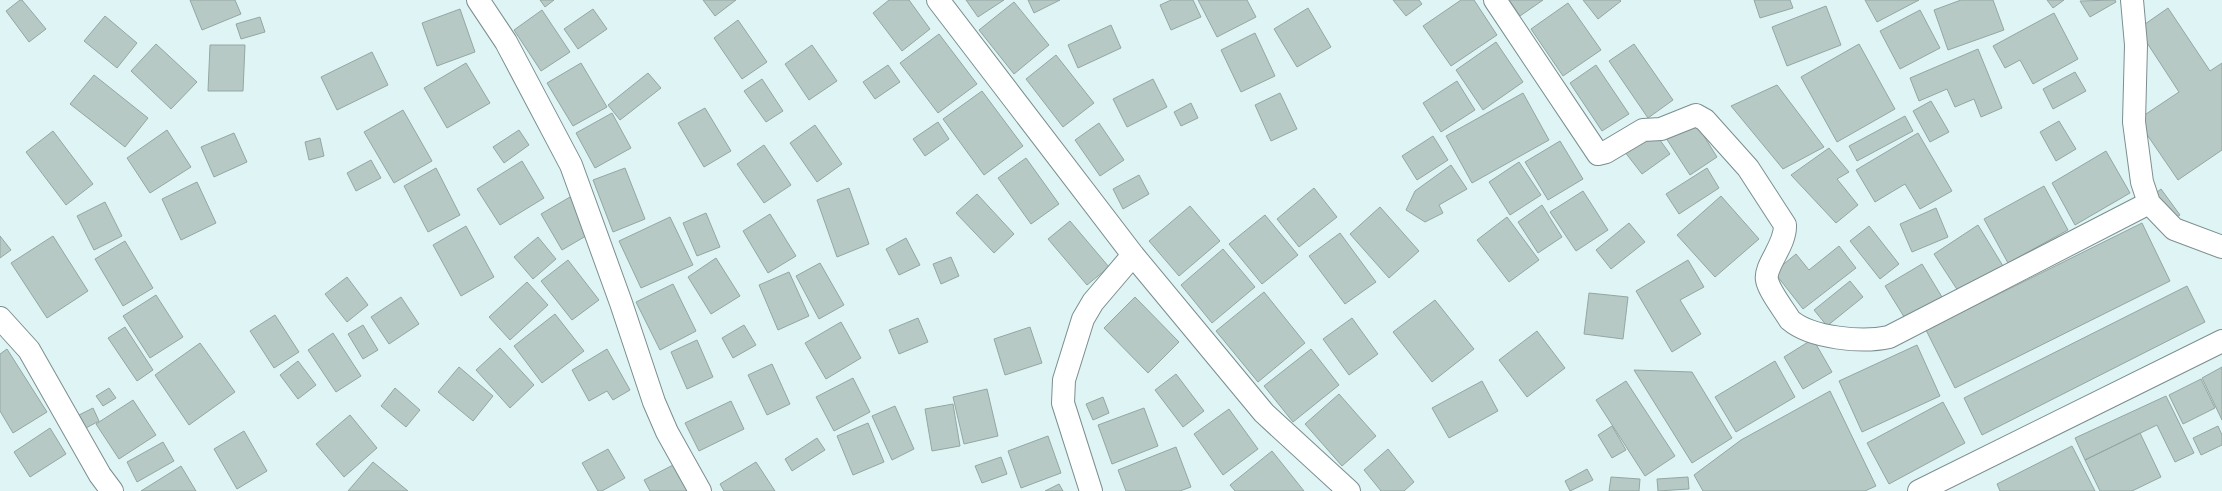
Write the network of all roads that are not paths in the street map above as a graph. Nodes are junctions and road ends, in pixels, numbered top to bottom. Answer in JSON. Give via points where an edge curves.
{"nodes":[{"id":1,"x":478,"y":0,"type":"edge"},
{"id":2,"x":938,"y":0,"type":"edge"},
{"id":3,"x":1495,"y":0,"type":"edge"},
{"id":4,"x":2132,"y":0,"type":"edge"},
{"id":5,"x":2149,"y":203,"type":"junction"},
{"id":6,"x":2222,"y":246,"type":"edge"},
{"id":7,"x":1133,"y":256,"type":"junction"},
{"id":8,"x":0,"y":318,"type":"edge"},
{"id":9,"x":2222,"y":341,"type":"edge"},
{"id":10,"x":112,"y":491,"type":"edge"},
{"id":11,"x":700,"y":491,"type":"edge"},
{"id":12,"x":1091,"y":491,"type":"edge"},
{"id":13,"x":1349,"y":491,"type":"edge"},
{"id":14,"x":1919,"y":491,"type":"edge"}],
"edges":[{"from":1,"to":11,"type":"street","via":[[506,42],[571,165],[654,402],[667,432]]},
{"from":2,"to":7,"type":"street"},
{"from":3,"to":5,"type":"street","via":[[1598,154],[1643,130],[1661,129],[1696,116],[1705,120],[1748,168],[1785,225],[1786,236],[1766,273],[1771,288],[1790,320],[1796,325],[1832,337],[1889,337]]},
{"from":4,"to":5,"type":"street","via":[[2136,45],[2134,122],[2142,182]]},
{"from":5,"to":6,"type":"street","via":[[2174,229]]},
{"from":7,"to":12,"type":"street","via":[[1093,302],[1083,318],[1064,380],[1064,403]]},
{"from":7,"to":13,"type":"street","via":[[1264,413]]},
{"from":8,"to":10,"type":"street","via":[[29,350],[100,475]]},
{"from":9,"to":14,"type":"street"}]}
